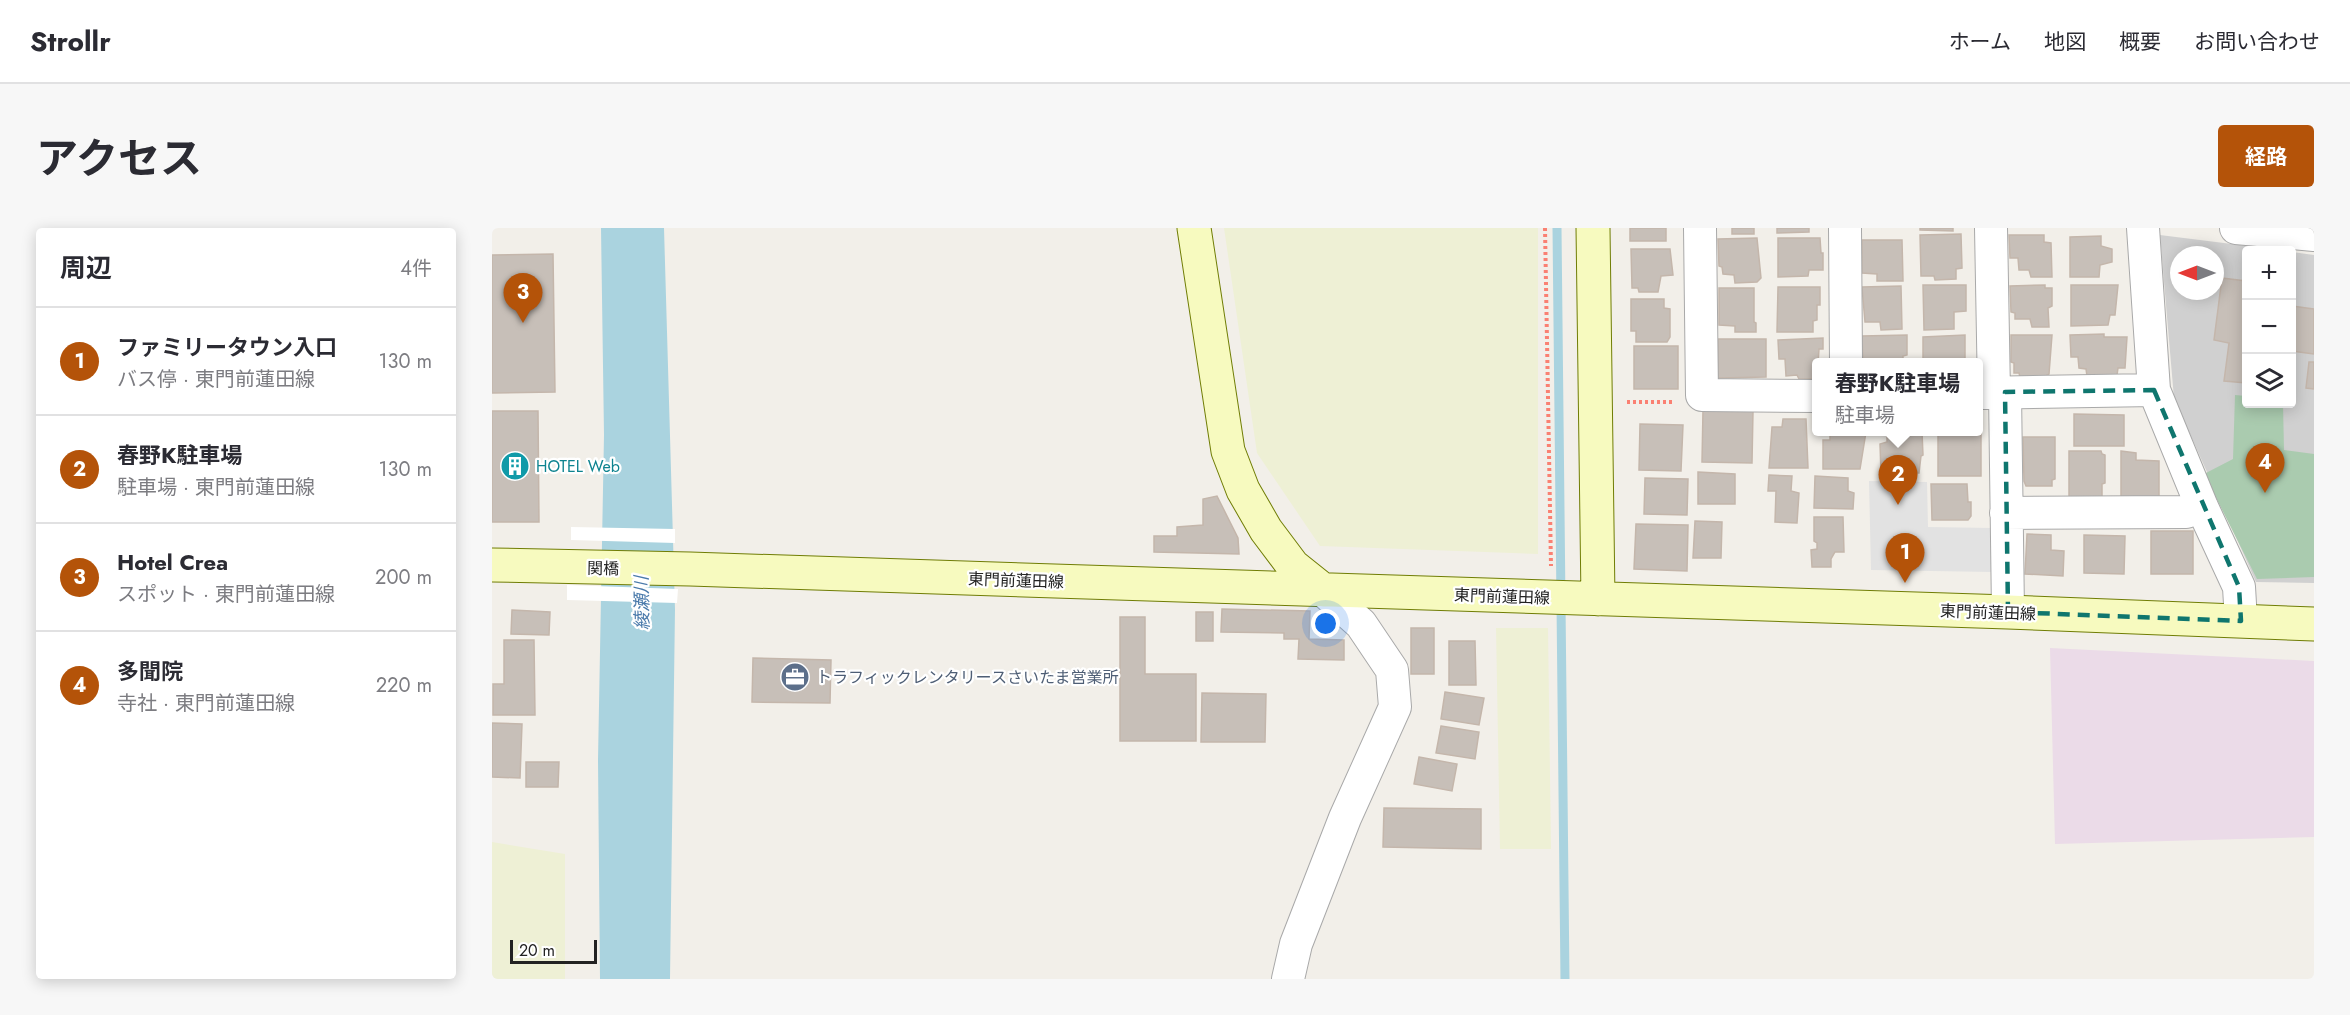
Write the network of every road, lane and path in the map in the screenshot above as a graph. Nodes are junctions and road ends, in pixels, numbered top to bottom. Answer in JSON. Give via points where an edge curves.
{"nodes":[{"id":1,"x":1194,"y":228,"type":"edge"},
{"id":2,"x":1545,"y":228,"type":"edge"},
{"id":3,"x":1593,"y":228,"type":"edge"},
{"id":4,"x":1700,"y":228,"type":"edge"},
{"id":5,"x":1845,"y":228,"type":"edge"},
{"id":6,"x":1991,"y":228,"type":"edge"},
{"id":7,"x":2144,"y":228,"type":"edge"},
{"id":8,"x":2236,"y":228,"type":"edge"},
{"id":9,"x":2314,"y":235,"type":"edge"},
{"id":10,"x":1846,"y":358,"type":"edge"},
{"id":11,"x":2154,"y":390,"type":"junction"},
{"id":12,"x":1992,"y":393,"type":"edge"},
{"id":13,"x":1702,"y":395,"type":"junction"},
{"id":14,"x":1812,"y":396,"type":"edge"},
{"id":15,"x":1623,"y":402,"type":"dead end"},
{"id":16,"x":2202,"y":507,"type":"junction"},
{"id":17,"x":2006,"y":513,"type":"junction"},
{"id":18,"x":492,"y":566,"type":"edge"},
{"id":19,"x":690,"y":569,"type":"joint"},
{"id":20,"x":1323,"y":590,"type":"junction"},
{"id":21,"x":1551,"y":597,"type":"junction"},
{"id":22,"x":1598,"y":599,"type":"junction"},
{"id":23,"x":2007,"y":612,"type":"junction"},
{"id":24,"x":2241,"y":621,"type":"junction"},
{"id":25,"x":2314,"y":624,"type":"edge"},
{"id":26,"x":1288,"y":979,"type":"edge"}],
"edges":[{"from":1,"to":20,"type":"main road","via":[[1228,451],[1243,490],[1266,530],[1293,566]]},
{"from":2,"to":21,"type":"path"},
{"from":3,"to":22,"type":"main road"},
{"from":4,"to":13,"type":"street"},
{"from":5,"to":10,"type":"street"},
{"from":6,"to":12,"type":"street"},
{"from":7,"to":11,"type":"street"},
{"from":8,"to":9,"type":"street"},
{"from":11,"to":12,"type":"street"},
{"from":11,"to":16,"type":"street"},
{"from":12,"to":17,"type":"street"},
{"from":13,"to":14,"type":"street"},
{"from":13,"to":15,"type":"path","via":[[1691,402]]},
{"from":16,"to":17,"type":"street","via":[[2186,512]]},
{"from":16,"to":24,"type":"street","via":[[2239,586]]},
{"from":17,"to":23,"type":"street"},
{"from":18,"to":19,"type":"main road","name":"関橋"},
{"from":19,"to":20,"type":"main road","name":"東門前蓮田線"},
{"from":20,"to":21,"type":"main road","name":"東門前蓮田線"},
{"from":20,"to":26,"type":"street","via":[[1361,624],[1392,670],[1395,707],[1345,819],[1296,944]]},
{"from":21,"to":22,"type":"main road","name":"東門前蓮田線"},
{"from":22,"to":23,"type":"main road","name":"東門前蓮田線"},
{"from":23,"to":24,"type":"main road","name":"東門前蓮田線"},
{"from":24,"to":25,"type":"main road","name":"東門前蓮田線"}]}
